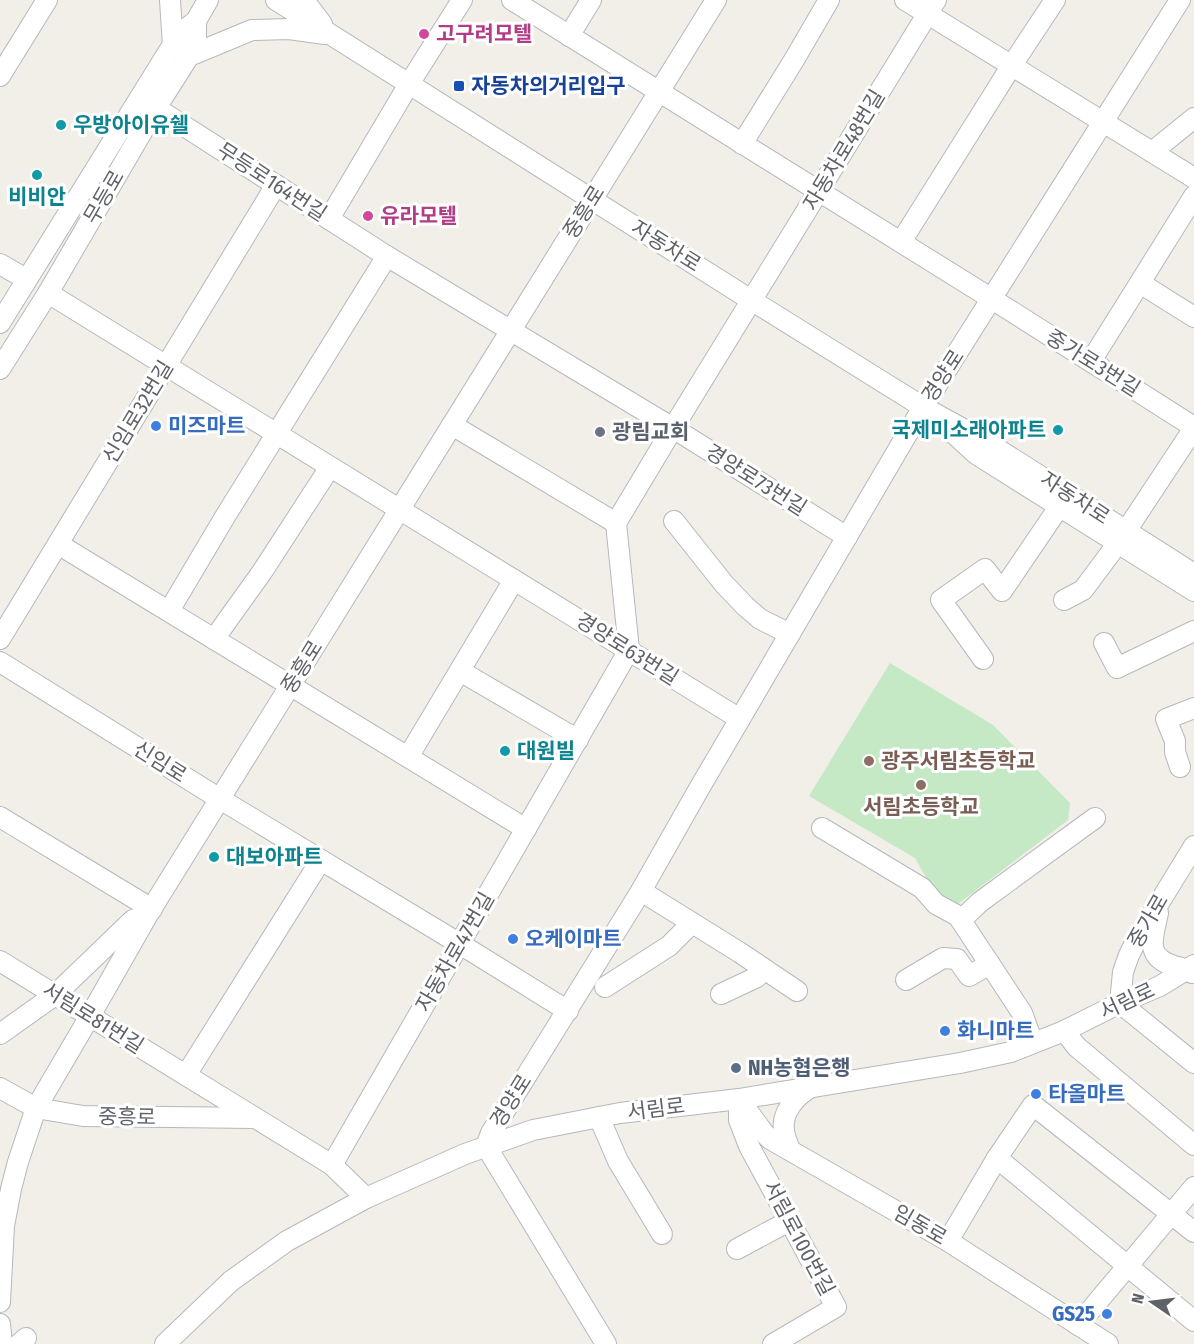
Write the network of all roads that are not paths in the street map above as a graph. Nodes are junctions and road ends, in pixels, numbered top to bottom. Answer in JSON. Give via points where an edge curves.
{"nodes":[{"id":1,"x":47,"y":0,"type":"edge"},
{"id":2,"x":170,"y":0,"type":"edge"},
{"id":3,"x":208,"y":0,"type":"edge"},
{"id":4,"x":276,"y":0,"type":"edge"},
{"id":5,"x":304,"y":0,"type":"edge"},
{"id":6,"x":462,"y":0,"type":"edge"},
{"id":7,"x":512,"y":0,"type":"edge"},
{"id":8,"x":591,"y":0,"type":"edge"},
{"id":9,"x":716,"y":0,"type":"edge"},
{"id":10,"x":829,"y":0,"type":"edge"},
{"id":11,"x":905,"y":0,"type":"edge"},
{"id":12,"x":1055,"y":0,"type":"edge"},
{"id":13,"x":1180,"y":0,"type":"edge"},
{"id":14,"x":932,"y":7,"type":"edge"},
{"id":15,"x":332,"y":35,"type":"junction"},
{"id":16,"x":569,"y":36,"type":"junction"},
{"id":17,"x":181,"y":51,"type":"junction"},
{"id":18,"x":1012,"y":66,"type":"junction"},
{"id":19,"x":0,"y":76,"type":"edge"},
{"id":20,"x":409,"y":84,"type":"junction"},
{"id":21,"x":658,"y":92,"type":"junction"},
{"id":22,"x":156,"y":108,"type":"junction"},
{"id":23,"x":1194,"y":118,"type":"edge"},
{"id":24,"x":1103,"y":122,"type":"junction"},
{"id":25,"x":742,"y":144,"type":"junction"},
{"id":26,"x":1152,"y":152,"type":"junction"},
{"id":27,"x":1194,"y":178,"type":"edge"},
{"id":28,"x":276,"y":185,"type":"junction"},
{"id":29,"x":819,"y":192,"type":"junction"},
{"id":30,"x":1194,"y":196,"type":"edge"},
{"id":31,"x":592,"y":199,"type":"junction"},
{"id":32,"x":329,"y":219,"type":"junction"},
{"id":33,"x":901,"y":242,"type":"junction"},
{"id":34,"x":387,"y":256,"type":"junction"},
{"id":35,"x":0,"y":264,"type":"edge"},
{"id":36,"x":26,"y":279,"type":"junction"},
{"id":37,"x":1140,"y":283,"type":"junction"},
{"id":38,"x":48,"y":293,"type":"junction"},
{"id":39,"x":992,"y":299,"type":"junction"},
{"id":40,"x":751,"y":300,"type":"junction"},
{"id":41,"x":1194,"y":317,"type":"edge"},
{"id":42,"x":0,"y":323,"type":"edge"},
{"id":43,"x":510,"y":331,"type":"junction"},
{"id":44,"x":1091,"y":361,"type":"junction"},
{"id":45,"x":166,"y":366,"type":"junction"},
{"id":46,"x":0,"y":369,"type":"edge"},
{"id":47,"x":923,"y":407,"type":"junction"},
{"id":48,"x":452,"y":425,"type":"junction"},
{"id":49,"x":673,"y":428,"type":"junction"},
{"id":50,"x":1194,"y":428,"type":"edge"},
{"id":51,"x":276,"y":434,"type":"junction"},
{"id":52,"x":330,"y":467,"type":"junction"},
{"id":53,"x":1059,"y":507,"type":"junction"},
{"id":54,"x":399,"y":510,"type":"junction"},
{"id":55,"x":674,"y":521,"type":"dead end"},
{"id":56,"x":616,"y":523,"type":"junction"},
{"id":57,"x":847,"y":537,"type":"junction"},
{"id":58,"x":1122,"y":537,"type":"junction"},
{"id":59,"x":58,"y":544,"type":"junction"},
{"id":60,"x":1194,"y":574,"type":"edge"},
{"id":61,"x":514,"y":580,"type":"junction"},
{"id":62,"x":1194,"y":591,"type":"edge"},
{"id":63,"x":1064,"y":600,"type":"dead end"},
{"id":64,"x":169,"y":611,"type":"junction"},
{"id":65,"x":1194,"y":631,"type":"edge"},
{"id":66,"x":790,"y":634,"type":"junction"},
{"id":67,"x":0,"y":639,"type":"edge"},
{"id":68,"x":214,"y":639,"type":"junction"},
{"id":69,"x":1104,"y":643,"type":"dead end"},
{"id":70,"x":629,"y":650,"type":"junction"},
{"id":71,"x":983,"y":659,"type":"dead end"},
{"id":72,"x":0,"y":662,"type":"edge"},
{"id":73,"x":460,"y":671,"type":"junction"},
{"id":74,"x":290,"y":685,"type":"junction"},
{"id":75,"x":1194,"y":708,"type":"edge"},
{"id":76,"x":740,"y":719,"type":"junction"},
{"id":77,"x":578,"y":740,"type":"junction"},
{"id":78,"x":408,"y":757,"type":"junction"},
{"id":79,"x":1180,"y":767,"type":"dead end"},
{"id":80,"x":220,"y":799,"type":"junction"},
{"id":81,"x":0,"y":817,"type":"edge"},
{"id":82,"x":1095,"y":818,"type":"dead end"},
{"id":83,"x":822,"y":828,"type":"dead end"},
{"id":84,"x":526,"y":829,"type":"junction"},
{"id":85,"x":1194,"y":846,"type":"edge"},
{"id":86,"x":321,"y":861,"type":"junction"},
{"id":87,"x":641,"y":891,"type":"junction"},
{"id":88,"x":1161,"y":899,"type":"junction"},
{"id":89,"x":149,"y":912,"type":"junction"},
{"id":90,"x":961,"y":921,"type":"junction"},
{"id":91,"x":692,"y":923,"type":"junction"},
{"id":92,"x":460,"y":944,"type":"junction"},
{"id":93,"x":0,"y":961,"type":"edge"},
{"id":94,"x":990,"y":964,"type":"junction"},
{"id":95,"x":763,"y":968,"type":"junction"},
{"id":96,"x":1192,"y":969,"type":"edge"},
{"id":97,"x":906,"y":980,"type":"dead end"},
{"id":98,"x":605,"y":987,"type":"dead end"},
{"id":99,"x":797,"y":991,"type":"dead end"},
{"id":100,"x":721,"y":994,"type":"dead end"},
{"id":101,"x":55,"y":995,"type":"junction"},
{"id":102,"x":1120,"y":1003,"type":"junction"},
{"id":103,"x":568,"y":1011,"type":"junction"},
{"id":104,"x":90,"y":1016,"type":"junction"},
{"id":105,"x":1064,"y":1031,"type":"junction"},
{"id":106,"x":0,"y":1034,"type":"edge"},
{"id":107,"x":1033,"y":1043,"type":"junction"},
{"id":108,"x":1194,"y":1063,"type":"edge"},
{"id":109,"x":186,"y":1076,"type":"junction"},
{"id":110,"x":811,"y":1087,"type":"junction"},
{"id":111,"x":0,"y":1088,"type":"edge"},
{"id":112,"x":740,"y":1099,"type":"junction"},
{"id":113,"x":36,"y":1108,"type":"junction"},
{"id":114,"x":599,"y":1117,"type":"junction"},
{"id":115,"x":255,"y":1118,"type":"junction"},
{"id":116,"x":1194,"y":1145,"type":"edge"},
{"id":117,"x":486,"y":1146,"type":"junction"},
{"id":118,"x":790,"y":1150,"type":"junction"},
{"id":119,"x":996,"y":1158,"type":"junction"},
{"id":120,"x":332,"y":1165,"type":"junction"},
{"id":121,"x":1194,"y":1187,"type":"edge"},
{"id":122,"x":366,"y":1198,"type":"junction"},
{"id":123,"x":1172,"y":1214,"type":"junction"},
{"id":124,"x":789,"y":1221,"type":"junction"},
{"id":125,"x":1194,"y":1232,"type":"edge"},
{"id":126,"x":662,"y":1234,"type":"dead end"},
{"id":127,"x":948,"y":1240,"type":"junction"},
{"id":128,"x":737,"y":1249,"type":"dead end"},
{"id":129,"x":1,"y":1256,"type":"edge"},
{"id":130,"x":1127,"y":1267,"type":"junction"},
{"id":131,"x":0,"y":1302,"type":"edge"},
{"id":132,"x":1187,"y":1316,"type":"edge"},
{"id":133,"x":0,"y":1324,"type":"edge"},
{"id":134,"x":1078,"y":1325,"type":"junction"},
{"id":135,"x":2,"y":1344,"type":"edge"},
{"id":136,"x":165,"y":1344,"type":"edge"},
{"id":137,"x":606,"y":1344,"type":"edge"},
{"id":138,"x":773,"y":1344,"type":"edge"},
{"id":139,"x":1108,"y":1344,"type":"edge"}],
"edges":[{"from":1,"to":19,"type":"street"},
{"from":2,"to":17,"type":"street"},
{"from":3,"to":17,"type":"street","name":"무등로","via":[[196,21],[180,33]]},
{"from":4,"to":15,"type":"street","name":"자동차로"},
{"from":5,"to":15,"type":"street"},
{"from":6,"to":20,"type":"street"},
{"from":7,"to":16,"type":"street","name":"중가로3번길"},
{"from":8,"to":16,"type":"street"},
{"from":9,"to":21,"type":"street","name":"중흥로"},
{"from":10,"to":25,"type":"street"},
{"from":11,"to":14,"type":"street"},
{"from":12,"to":18,"type":"street"},
{"from":13,"to":24,"type":"street","name":"경양로"},
{"from":14,"to":18,"type":"street"},
{"from":14,"to":29,"type":"street","name":"자동차로48번길"},
{"from":15,"to":17,"type":"street","via":[[289,29],[252,30]]},
{"from":15,"to":20,"type":"street","name":"자동차로"},
{"from":16,"to":21,"type":"street","name":"중가로3번길"},
{"from":17,"to":22,"type":"street","name":"무등로"},
{"from":17,"to":36,"type":"street","name":"무등로"},
{"from":18,"to":24,"type":"street"},
{"from":18,"to":33,"type":"street"},
{"from":20,"to":31,"type":"street","name":"자동차로"},
{"from":20,"to":32,"type":"street"},
{"from":21,"to":25,"type":"street","name":"중가로3번길"},
{"from":21,"to":31,"type":"street","name":"중흥로"},
{"from":22,"to":28,"type":"street","name":"무등로164번길"},
{"from":22,"to":38,"type":"street","name":"무등로"},
{"from":23,"to":26,"type":"street"},
{"from":24,"to":26,"type":"street"},
{"from":24,"to":39,"type":"street","name":"경양로"},
{"from":25,"to":29,"type":"street","name":"중가로3번길"},
{"from":26,"to":27,"type":"street"},
{"from":28,"to":32,"type":"street","name":"무등로164번길"},
{"from":28,"to":45,"type":"street","name":"신임로32번길"},
{"from":29,"to":33,"type":"street","name":"중가로3번길"},
{"from":29,"to":40,"type":"street","name":"자동차로48번길"},
{"from":30,"to":37,"type":"street"},
{"from":31,"to":40,"type":"street","name":"자동차로"},
{"from":31,"to":43,"type":"street","name":"중흥로"},
{"from":32,"to":34,"type":"street","name":"무등로164번길"},
{"from":33,"to":39,"type":"street","name":"중가로3번길"},
{"from":34,"to":43,"type":"street","name":"무등로164번길"},
{"from":34,"to":51,"type":"street"},
{"from":35,"to":36,"type":"street"},
{"from":36,"to":42,"type":"street","name":"무등로"},
{"from":37,"to":41,"type":"street"},
{"from":37,"to":44,"type":"street"},
{"from":38,"to":45,"type":"street","name":"경양로63번길"},
{"from":38,"to":46,"type":"street","name":"무등로"},
{"from":39,"to":44,"type":"street","name":"중가로3번길"},
{"from":39,"to":47,"type":"street","name":"경양로"},
{"from":40,"to":47,"type":"street","name":"자동차로"},
{"from":40,"to":49,"type":"street"},
{"from":43,"to":48,"type":"street","name":"중흥로"},
{"from":43,"to":49,"type":"street","name":"경양로73번길"},
{"from":44,"to":50,"type":"street","name":"중가로3번길"},
{"from":45,"to":51,"type":"street","name":"경양로63번길"},
{"from":45,"to":59,"type":"street","name":"신임로32번길"},
{"from":47,"to":53,"type":"street","name":"자동차로","via":[[976,453]]},
{"from":47,"to":57,"type":"street","name":"경양로"},
{"from":47,"to":58,"type":"street","name":"자동차로","via":[[985,441]]},
{"from":48,"to":54,"type":"street","name":"중흥로"},
{"from":48,"to":56,"type":"street"},
{"from":49,"to":56,"type":"street"},
{"from":49,"to":57,"type":"street","name":"경양로73번길"},
{"from":50,"to":58,"type":"street"},
{"from":51,"to":52,"type":"street","name":"경양로63번길"},
{"from":51,"to":64,"type":"street"},
{"from":52,"to":54,"type":"street","name":"경양로63번길"},
{"from":52,"to":68,"type":"street"},
{"from":53,"to":58,"type":"street","name":"자동차로"},
{"from":53,"to":71,"type":"street","name":"자동차로","via":[[1002,591],[985,569],[941,600]]},
{"from":54,"to":61,"type":"street","name":"경양로63번길"},
{"from":54,"to":74,"type":"street","name":"중흥로"},
{"from":55,"to":66,"type":"street","via":[[745,606],[760,619]]},
{"from":56,"to":70,"type":"street"},
{"from":57,"to":66,"type":"street","name":"경양로"},
{"from":58,"to":60,"type":"street","name":"자동차로"},
{"from":58,"to":62,"type":"street","name":"자동차로"},
{"from":58,"to":63,"type":"street","via":[[1083,590]]},
{"from":59,"to":64,"type":"street"},
{"from":59,"to":67,"type":"street","name":"신임로32번길"},
{"from":61,"to":70,"type":"street","name":"경양로63번길"},
{"from":61,"to":73,"type":"street"},
{"from":64,"to":68,"type":"street"},
{"from":65,"to":69,"type":"street","via":[[1117,668]]},
{"from":66,"to":76,"type":"street","name":"경양로"},
{"from":68,"to":74,"type":"street"},
{"from":70,"to":76,"type":"street","name":"경양로63번길"},
{"from":70,"to":77,"type":"street","name":"자동차로47번길"},
{"from":72,"to":80,"type":"street","name":"신임로"},
{"from":73,"to":77,"type":"street"},
{"from":73,"to":78,"type":"street"},
{"from":74,"to":78,"type":"street"},
{"from":74,"to":80,"type":"street","name":"중흥로"},
{"from":75,"to":79,"type":"street","via":[[1166,719]]},
{"from":76,"to":87,"type":"street","name":"경양로"},
{"from":77,"to":84,"type":"street","name":"자동차로47번길"},
{"from":78,"to":84,"type":"street"},
{"from":80,"to":86,"type":"street","name":"신임로"},
{"from":80,"to":89,"type":"street","name":"중흥로"},
{"from":81,"to":89,"type":"street"},
{"from":82,"to":90,"type":"street"},
{"from":83,"to":90,"type":"street","via":[[922,888],[936,904]]},
{"from":84,"to":92,"type":"street","name":"자동차로47번길"},
{"from":85,"to":88,"type":"street","name":"중가로"},
{"from":86,"to":92,"type":"street","name":"신임로"},
{"from":86,"to":109,"type":"street"},
{"from":87,"to":91,"type":"street"},
{"from":87,"to":103,"type":"street","name":"경양로"},
{"from":88,"to":96,"type":"street","via":[[1155,956],[1163,962]]},
{"from":88,"to":102,"type":"street","name":"중가로","via":[[1129,955]]},
{"from":89,"to":101,"type":"street","via":[[133,920]]},
{"from":89,"to":104,"type":"street","name":"중흥로"},
{"from":90,"to":94,"type":"street"},
{"from":91,"to":95,"type":"street"},
{"from":91,"to":98,"type":"street","via":[[669,946]]},
{"from":92,"to":103,"type":"street","name":"신임로"},
{"from":92,"to":120,"type":"street","name":"자동차로47번길"},
{"from":93,"to":101,"type":"street","name":"서림로81번길"},
{"from":94,"to":97,"type":"street","via":[[969,976],[957,959],[943,958]]},
{"from":94,"to":107,"type":"street","via":[[1022,1013]]},
{"from":95,"to":99,"type":"street"},
{"from":95,"to":100,"type":"street","via":[[756,977]]},
{"from":96,"to":102,"type":"street","name":"서림로"},
{"from":101,"to":104,"type":"street","name":"서림로81번길"},
{"from":101,"to":106,"type":"street"},
{"from":102,"to":105,"type":"street","name":"서림로"},
{"from":102,"to":108,"type":"street"},
{"from":103,"to":117,"type":"street","name":"경양로"},
{"from":104,"to":109,"type":"street","name":"서림로81번길"},
{"from":104,"to":113,"type":"street","name":"중흥로"},
{"from":105,"to":107,"type":"street","name":"서림로"},
{"from":105,"to":116,"type":"street","via":[[1077,1047]]},
{"from":107,"to":110,"type":"street","name":"서림로","via":[[960,1063]]},
{"from":109,"to":115,"type":"street","name":"서림로81번길"},
{"from":110,"to":112,"type":"street","name":"서림로"},
{"from":110,"to":118,"type":"street","via":[[795,1098],[786,1116],[784,1132]]},
{"from":111,"to":113,"type":"street"},
{"from":112,"to":114,"type":"street","name":"서림로"},
{"from":112,"to":118,"type":"street","name":"임동로","via":[[763,1132]]},
{"from":112,"to":124,"type":"street","name":"서림로100번길","via":[[739,1120]]},
{"from":113,"to":115,"type":"street","name":"중흥로","via":[[84,1116]]},
{"from":113,"to":129,"type":"street","name":"중흥로","via":[[11,1189]]},
{"from":114,"to":117,"type":"street","name":"서림로","via":[[533,1130]]},
{"from":114,"to":126,"type":"street","via":[[618,1161]]},
{"from":115,"to":120,"type":"street","name":"서림로81번길"},
{"from":117,"to":122,"type":"street","name":"서림로"},
{"from":117,"to":137,"type":"street","name":"경양로"},
{"from":118,"to":127,"type":"street","name":"임동로"},
{"from":119,"to":123,"type":"street","via":[[1033,1105]]},
{"from":119,"to":127,"type":"street"},
{"from":119,"to":130,"type":"street"},
{"from":120,"to":122,"type":"street","name":"서림로81번길"},
{"from":121,"to":123,"type":"street"},
{"from":122,"to":136,"type":"street","name":"서림로","via":[[256,1262]]},
{"from":123,"to":125,"type":"street"},
{"from":123,"to":130,"type":"street"},
{"from":124,"to":128,"type":"street"},
{"from":124,"to":138,"type":"street","name":"서림로100번길","via":[[837,1307]]},
{"from":127,"to":134,"type":"street","name":"임동로"},
{"from":129,"to":131,"type":"street","name":"중흥로"},
{"from":130,"to":132,"type":"street"},
{"from":130,"to":134,"type":"street"},
{"from":133,"to":135,"type":"street"},
{"from":134,"to":139,"type":"street","name":"임동로"}]}
